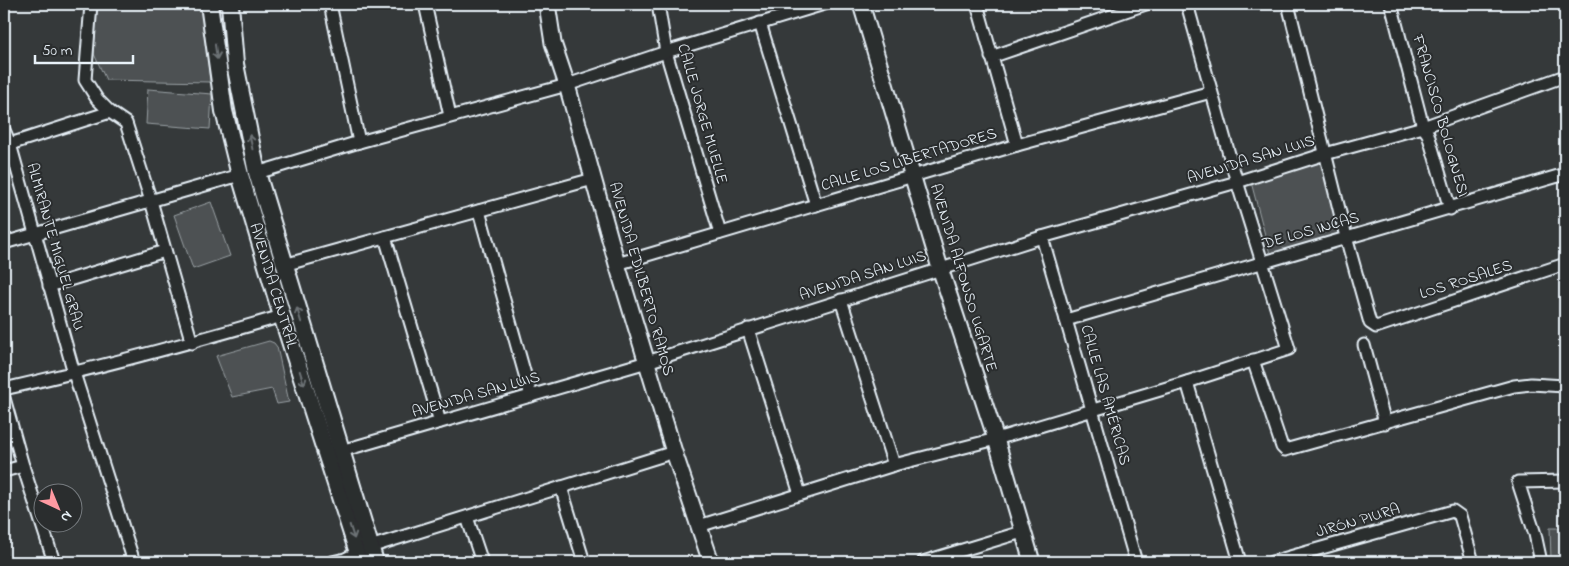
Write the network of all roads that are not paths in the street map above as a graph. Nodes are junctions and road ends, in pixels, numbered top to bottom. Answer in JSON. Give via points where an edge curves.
{"nodes":[{"id":1,"x":91,"y":4,"type":"edge"},
{"id":2,"x":209,"y":4,"type":"edge"},
{"id":3,"x":230,"y":4,"type":"edge"},
{"id":4,"x":330,"y":4,"type":"edge"},
{"id":5,"x":425,"y":4,"type":"edge"},
{"id":6,"x":547,"y":4,"type":"edge"},
{"id":7,"x":658,"y":4,"type":"edge"},
{"id":8,"x":824,"y":4,"type":"edge"},
{"id":9,"x":862,"y":4,"type":"edge"},
{"id":10,"x":977,"y":4,"type":"edge"},
{"id":11,"x":1146,"y":4,"type":"edge"},
{"id":12,"x":1188,"y":4,"type":"edge"},
{"id":13,"x":1288,"y":4,"type":"edge"},
{"id":14,"x":1391,"y":4,"type":"edge"},
{"id":15,"x":760,"y":23,"type":"junction"},
{"id":16,"x":666,"y":52,"type":"junction"},
{"id":17,"x":991,"y":57,"type":"junction"},
{"id":18,"x":1565,"y":76,"type":"edge"},
{"id":19,"x":567,"y":85,"type":"junction"},
{"id":20,"x":1211,"y":92,"type":"junction"},
{"id":21,"x":110,"y":112,"type":"junction"},
{"id":22,"x":450,"y":116,"type":"junction"},
{"id":23,"x":1423,"y":127,"type":"junction"},
{"id":24,"x":4,"y":130,"type":"edge"},
{"id":25,"x":359,"y":142,"type":"junction"},
{"id":26,"x":10,"y":144,"type":"junction"},
{"id":27,"x":1017,"y":145,"type":"junction"},
{"id":28,"x":1325,"y":154,"type":"junction"},
{"id":29,"x":257,"y":173,"type":"junction"},
{"id":30,"x":1565,"y":174,"type":"edge"},
{"id":31,"x":240,"y":175,"type":"junction"},
{"id":32,"x":913,"y":176,"type":"junction"},
{"id":33,"x":593,"y":179,"type":"junction"},
{"id":34,"x":1237,"y":182,"type":"junction"},
{"id":35,"x":151,"y":201,"type":"junction"},
{"id":36,"x":816,"y":205,"type":"junction"},
{"id":37,"x":1450,"y":209,"type":"junction"},
{"id":38,"x":479,"y":211,"type":"junction"},
{"id":39,"x":35,"y":233,"type":"junction"},
{"id":40,"x":720,"y":233,"type":"junction"},
{"id":41,"x":385,"y":237,"type":"junction"},
{"id":42,"x":1042,"y":237,"type":"junction"},
{"id":43,"x":1346,"y":237,"type":"junction"},
{"id":44,"x":4,"y":243,"type":"edge"},
{"id":45,"x":165,"y":251,"type":"junction"},
{"id":46,"x":1262,"y":262,"type":"junction"},
{"id":47,"x":617,"y":264,"type":"junction"},
{"id":48,"x":1565,"y":264,"type":"edge"},
{"id":49,"x":284,"y":265,"type":"junction"},
{"id":50,"x":940,"y":268,"type":"junction"},
{"id":51,"x":49,"y":286,"type":"junction"},
{"id":52,"x":841,"y":300,"type":"junction"},
{"id":53,"x":282,"y":316,"type":"junction"},
{"id":54,"x":1066,"y":320,"type":"junction"},
{"id":55,"x":748,"y":329,"type":"junction"},
{"id":56,"x":192,"y":343,"type":"junction"},
{"id":57,"x":1364,"y":345,"type":"dead end"},
{"id":58,"x":1254,"y":360,"type":"junction"},
{"id":59,"x":647,"y":362,"type":"junction"},
{"id":60,"x":74,"y":374,"type":"junction"},
{"id":61,"x":1187,"y":382,"type":"junction"},
{"id":62,"x":1565,"y":386,"type":"edge"},
{"id":63,"x":4,"y":390,"type":"edge"},
{"id":64,"x":531,"y":396,"type":"junction"},
{"id":65,"x":4,"y":398,"type":"edge"},
{"id":66,"x":1093,"y":410,"type":"junction"},
{"id":67,"x":440,"y":422,"type":"junction"},
{"id":68,"x":1385,"y":422,"type":"junction"},
{"id":69,"x":996,"y":440,"type":"junction"},
{"id":70,"x":341,"y":451,"type":"junction"},
{"id":71,"x":674,"y":452,"type":"junction"},
{"id":72,"x":894,"y":465,"type":"junction"},
{"id":73,"x":23,"y":466,"type":"junction"},
{"id":74,"x":4,"y":471,"type":"edge"},
{"id":75,"x":1565,"y":482,"type":"edge"},
{"id":76,"x":561,"y":487,"type":"junction"},
{"id":77,"x":800,"y":494,"type":"junction"},
{"id":78,"x":467,"y":517,"type":"junction"},
{"id":79,"x":699,"y":526,"type":"junction"},
{"id":80,"x":1022,"y":532,"type":"junction"},
{"id":81,"x":366,"y":556,"type":"edge"},
{"id":82,"x":1302,"y":558,"type":"edge"},
{"id":83,"x":54,"y":562,"type":"edge"},
{"id":84,"x":134,"y":562,"type":"edge"},
{"id":85,"x":332,"y":562,"type":"edge"},
{"id":86,"x":482,"y":562,"type":"edge"},
{"id":87,"x":584,"y":562,"type":"edge"},
{"id":88,"x":711,"y":562,"type":"edge"},
{"id":89,"x":923,"y":562,"type":"edge"},
{"id":90,"x":1032,"y":562,"type":"edge"},
{"id":91,"x":1136,"y":562,"type":"edge"},
{"id":92,"x":1240,"y":562,"type":"edge"},
{"id":93,"x":1272,"y":562,"type":"edge"},
{"id":94,"x":1473,"y":562,"type":"edge"},
{"id":95,"x":1541,"y":562,"type":"edge"}],
"edges":[{"from":1,"to":21,"type":"street","via":[[85,80]]},
{"from":2,"to":31,"type":"main road","name":"AVENIDA CENTRAL","one_way":true,"via":[[224,111]]},
{"from":29,"to":3,"type":"main road","name":"AVENIDA CENTRAL","one_way":true,"via":[[235,64]]},
{"from":4,"to":25,"type":"street"},
{"from":5,"to":22,"type":"street"},
{"from":6,"to":19,"type":"street","name":"AVENIDA EDILBERTO RAMOS","via":[[553,43]]},
{"from":7,"to":16,"type":"street","name":"CALLE JORGE MUELLE"},
{"from":8,"to":15,"type":"street"},
{"from":9,"to":32,"type":"street","name":"AVENIDA ALFONSO UGARTE"},
{"from":10,"to":17,"type":"street"},
{"from":11,"to":17,"type":"street"},
{"from":12,"to":20,"type":"street"},
{"from":13,"to":28,"type":"street"},
{"from":14,"to":23,"type":"street","name":"FRANCISCO BOLOGNESI"},
{"from":15,"to":16,"type":"street"},
{"from":15,"to":36,"type":"street"},
{"from":16,"to":19,"type":"street"},
{"from":16,"to":40,"type":"street","name":"CALLE JORGE MUELLE"},
{"from":17,"to":27,"type":"street"},
{"from":18,"to":23,"type":"street","name":"AVENIDA SAN LUIS"},
{"from":19,"to":22,"type":"street"},
{"from":19,"to":33,"type":"street","name":"AVENIDA EDILBERTO RAMOS"},
{"from":20,"to":27,"type":"street","name":"CALLE LOS LIBERTADORES"},
{"from":20,"to":34,"type":"street"},
{"from":21,"to":26,"type":"street"},
{"from":21,"to":35,"type":"street","via":[[126,123]]},
{"from":22,"to":25,"type":"street"},
{"from":23,"to":28,"type":"street","name":"AVENIDA SAN LUIS"},
{"from":23,"to":37,"type":"street","name":"FRANCISCO BOLOGNESI","via":[[1428,134]]},
{"from":24,"to":26,"type":"street","name":"ALMIRANTE MIGUEL GRAU"},
{"from":25,"to":29,"type":"street"},
{"from":26,"to":39,"type":"street","name":"ALMIRANTE MIGUEL GRAU"},
{"from":27,"to":32,"type":"street","name":"CALLE LOS LIBERTADORES"},
{"from":28,"to":34,"type":"street","name":"AVENIDA SAN LUIS"},
{"from":28,"to":43,"type":"street"},
{"from":29,"to":49,"type":"main road","name":"AVENIDA CENTRAL"},
{"from":30,"to":37,"type":"street","name":"DE LOS INCAS"},
{"from":31,"to":35,"type":"street"},
{"from":31,"to":53,"type":"main road","name":"AVENIDA CENTRAL"},
{"from":32,"to":36,"type":"street","name":"CALLE LOS LIBERTADORES"},
{"from":32,"to":50,"type":"street","name":"AVENIDA ALFONSO UGARTE"},
{"from":33,"to":38,"type":"street"},
{"from":33,"to":47,"type":"street","name":"AVENIDA EDILBERTO RAMOS"},
{"from":34,"to":42,"type":"street","name":"AVENIDA SAN LUIS"},
{"from":34,"to":46,"type":"street"},
{"from":35,"to":39,"type":"street"},
{"from":35,"to":45,"type":"street"},
{"from":36,"to":40,"type":"street","name":"CALLE LOS LIBERTADORES"},
{"from":37,"to":43,"type":"street","name":"DE LOS INCAS"},
{"from":38,"to":41,"type":"street"},
{"from":38,"to":64,"type":"street"},
{"from":39,"to":44,"type":"street"},
{"from":39,"to":51,"type":"street","name":"ALMIRANTE MIGUEL GRAU"},
{"from":40,"to":47,"type":"street","name":"CALLE LOS LIBERTADORES"},
{"from":41,"to":49,"type":"street"},
{"from":41,"to":67,"type":"street"},
{"from":42,"to":50,"type":"street","name":"AVENIDA SAN LUIS"},
{"from":42,"to":54,"type":"street","name":"CALLE LAS AMÉRICAS"},
{"from":43,"to":46,"type":"street","name":"DE LOS INCAS"},
{"from":43,"to":48,"type":"street","name":"LOS ROSALES","via":[[1370,324],[1376,327]]},
{"from":45,"to":51,"type":"street"},
{"from":45,"to":56,"type":"street"},
{"from":46,"to":54,"type":"street","name":"DE LOS INCAS"},
{"from":46,"to":58,"type":"street","via":[[1289,349]]},
{"from":47,"to":59,"type":"street","name":"AVENIDA EDILBERTO RAMOS"},
{"from":70,"to":49,"type":"main road","name":"AVENIDA CENTRAL","one_way":true},
{"from":50,"to":52,"type":"street","name":"AVENIDA SAN LUIS"},
{"from":50,"to":69,"type":"street","name":"AVENIDA ALFONSO UGARTE"},
{"from":51,"to":60,"type":"street","name":"ALMIRANTE MIGUEL GRAU"},
{"from":52,"to":55,"type":"street","name":"AVENIDA SAN LUIS"},
{"from":52,"to":72,"type":"street"},
{"from":53,"to":56,"type":"street"},
{"from":53,"to":81,"type":"main road","name":"AVENIDA CENTRAL","one_way":true},
{"from":54,"to":66,"type":"street","name":"CALLE LAS AMÉRICAS"},
{"from":55,"to":59,"type":"street","name":"AVENIDA SAN LUIS"},
{"from":55,"to":77,"type":"street"},
{"from":56,"to":60,"type":"street"},
{"from":57,"to":68,"type":"street"},
{"from":58,"to":61,"type":"street"},
{"from":58,"to":68,"type":"street","via":[[1285,450]]},
{"from":59,"to":64,"type":"street","name":"AVENIDA SAN LUIS"},
{"from":59,"to":71,"type":"street","name":"AVENIDA EDILBERTO RAMOS"},
{"from":60,"to":63,"type":"street"},
{"from":60,"to":84,"type":"street","name":"ALMIRANTE MIGUEL GRAU"},
{"from":61,"to":66,"type":"street"},
{"from":61,"to":92,"type":"street"},
{"from":62,"to":68,"type":"street","via":[[1514,386]]},
{"from":64,"to":67,"type":"street","name":"AVENIDA SAN LUIS"},
{"from":65,"to":73,"type":"street"},
{"from":66,"to":69,"type":"street"},
{"from":66,"to":91,"type":"street","name":"CALLE LAS AMÉRICAS"},
{"from":67,"to":70,"type":"street","name":"AVENIDA SAN LUIS"},
{"from":69,"to":72,"type":"street"},
{"from":69,"to":80,"type":"street","name":"AVENIDA ALFONSO UGARTE"},
{"from":70,"to":81,"type":"main road","name":"AVENIDA CENTRAL"},
{"from":71,"to":76,"type":"street"},
{"from":71,"to":79,"type":"street","name":"AVENIDA EDILBERTO RAMOS"},
{"from":72,"to":77,"type":"street"},
{"from":73,"to":74,"type":"street"},
{"from":73,"to":83,"type":"street"},
{"from":75,"to":95,"type":"street","via":[[1518,482]]},
{"from":76,"to":78,"type":"street"},
{"from":76,"to":87,"type":"street"},
{"from":77,"to":79,"type":"street"},
{"from":78,"to":81,"type":"street"},
{"from":78,"to":86,"type":"street"},
{"from":79,"to":88,"type":"street","name":"AVENIDA EDILBERTO RAMOS"},
{"from":80,"to":89,"type":"street"},
{"from":80,"to":90,"type":"street","name":"AVENIDA ALFONSO UGARTE"},
{"from":81,"to":85,"type":"street"},
{"from":82,"to":93,"type":"street","name":"JIRÓN PIURA"},
{"from":82,"to":94,"type":"street","name":"JIRÓN PIURA","via":[[1453,511],[1460,516]]}]}
